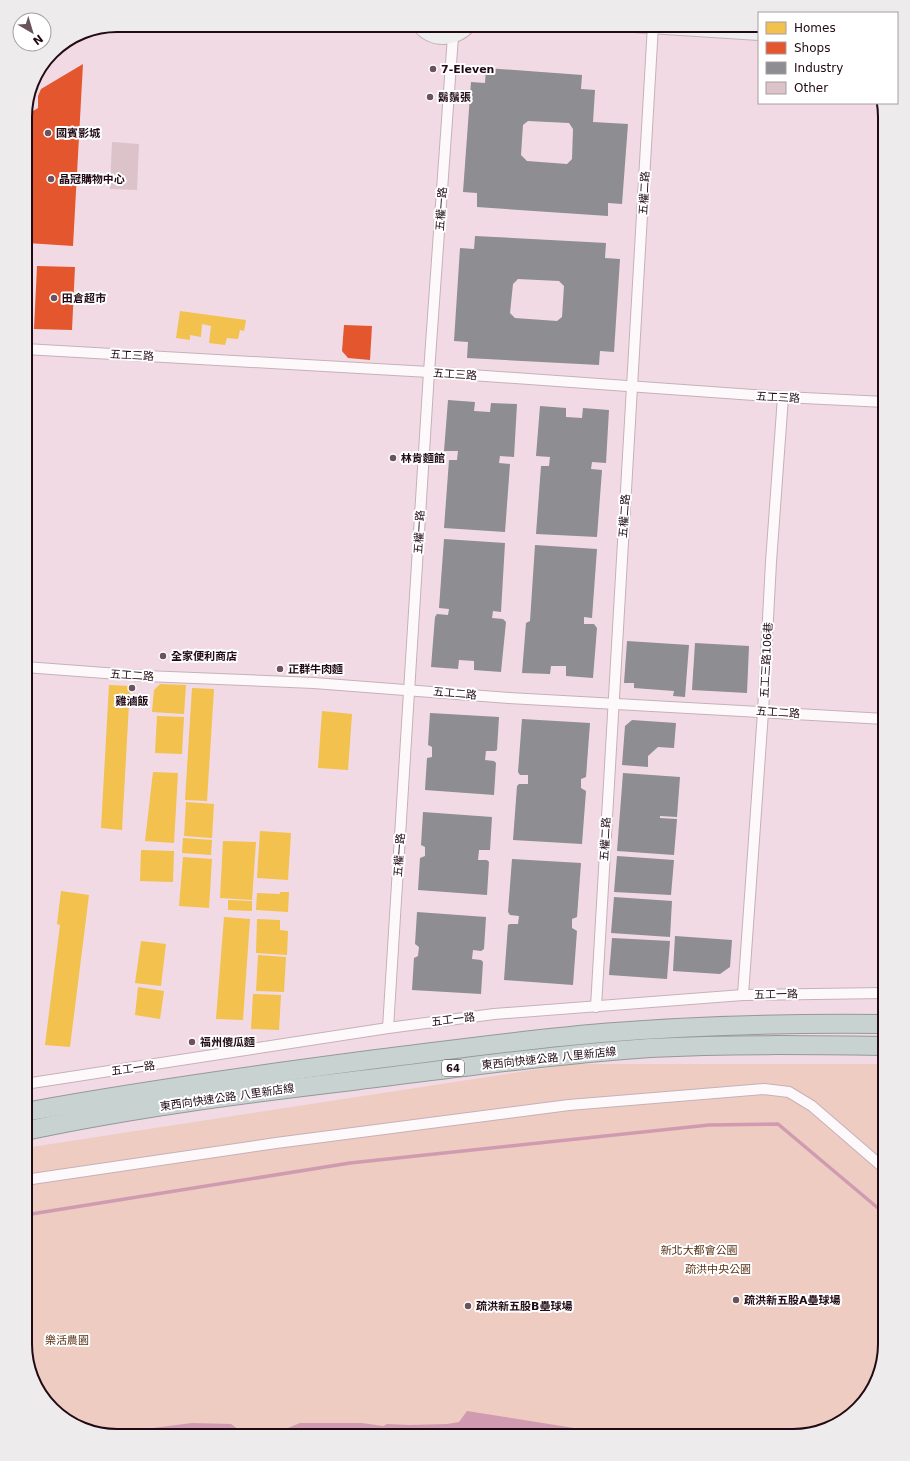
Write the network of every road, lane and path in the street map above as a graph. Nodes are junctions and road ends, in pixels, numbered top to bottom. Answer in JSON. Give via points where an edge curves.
{"nodes":[{"id":1,"x":427,"y":32,"type":"edge"},
{"id":2,"x":459,"y":32,"type":"edge"},
{"id":3,"x":653,"y":32,"type":"edge"},
{"id":4,"x":732,"y":32,"type":"edge"},
{"id":5,"x":758,"y":34,"type":"edge"},
{"id":6,"x":453,"y":36,"type":"junction"},
{"id":7,"x":32,"y":349,"type":"edge"},
{"id":8,"x":428,"y":372,"type":"junction"},
{"id":9,"x":632,"y":387,"type":"junction"},
{"id":10,"x":783,"y":397,"type":"junction"},
{"id":11,"x":878,"y":402,"type":"edge"},
{"id":12,"x":32,"y":668,"type":"edge"},
{"id":13,"x":410,"y":690,"type":"junction"},
{"id":14,"x":612,"y":702,"type":"junction"},
{"id":15,"x":763,"y":712,"type":"junction"},
{"id":16,"x":878,"y":719,"type":"edge"},
{"id":17,"x":878,"y":993,"type":"edge"},
{"id":18,"x":743,"y":995,"type":"junction"},
{"id":19,"x":596,"y":1007,"type":"junction"},
{"id":20,"x":878,"y":1024,"type":"edge"},
{"id":21,"x":388,"y":1028,"type":"junction"},
{"id":22,"x":878,"y":1046,"type":"edge"},
{"id":23,"x":32,"y":1083,"type":"edge"},
{"id":24,"x":32,"y":1111,"type":"edge"},
{"id":25,"x":32,"y":1130,"type":"edge"},
{"id":26,"x":878,"y":1163,"type":"edge"},
{"id":27,"x":32,"y":1179,"type":"edge"}],
"edges":[{"from":1,"to":6,"type":"street","via":[[437,37]]},
{"from":2,"to":6,"type":"street"},
{"from":3,"to":9,"type":"street","name":"五權二路"},
{"from":4,"to":5,"type":"street"},
{"from":6,"to":8,"type":"street","name":"五權一路"},
{"from":7,"to":8,"type":"street","name":"五工三路"},
{"from":8,"to":9,"type":"street","name":"五工三路"},
{"from":8,"to":13,"type":"street","name":"五權一路"},
{"from":9,"to":10,"type":"street","name":"五工三路"},
{"from":9,"to":14,"type":"street","name":"五權二路"},
{"from":10,"to":11,"type":"street","name":"五工三路"},
{"from":10,"to":15,"type":"street","name":"五工三路106巷"},
{"from":12,"to":13,"type":"street","name":"五工二路"},
{"from":13,"to":14,"type":"street","name":"五工二路","via":[[509,698]]},
{"from":13,"to":21,"type":"street","name":"五權一路"},
{"from":14,"to":15,"type":"street","name":"五工二路"},
{"from":14,"to":19,"type":"street","name":"五權二路"},
{"from":15,"to":16,"type":"street","name":"五工二路"},
{"from":15,"to":18,"type":"street","name":"五工三路106巷"},
{"from":17,"to":18,"type":"street","name":"五工一路"},
{"from":18,"to":19,"type":"street","name":"五工一路"},
{"from":19,"to":21,"type":"street","name":"五工一路","via":[[494,1014]]},
{"from":20,"to":24,"type":"highway","name":"東西向快速公路 八里新店線","number":"64","via":[[760,1025],[562,1037],[306,1068],[91,1099]]},
{"from":21,"to":23,"type":"street","name":"五工一路"},
{"from":22,"to":25,"type":"highway","name":"東西向快速公路 八里新店線","number":"64","via":[[651,1048],[544,1058],[227,1096]]},
{"from":26,"to":27,"type":"street","via":[[812,1106],[789,1092],[764,1089],[569,1105],[276,1143]]}]}
